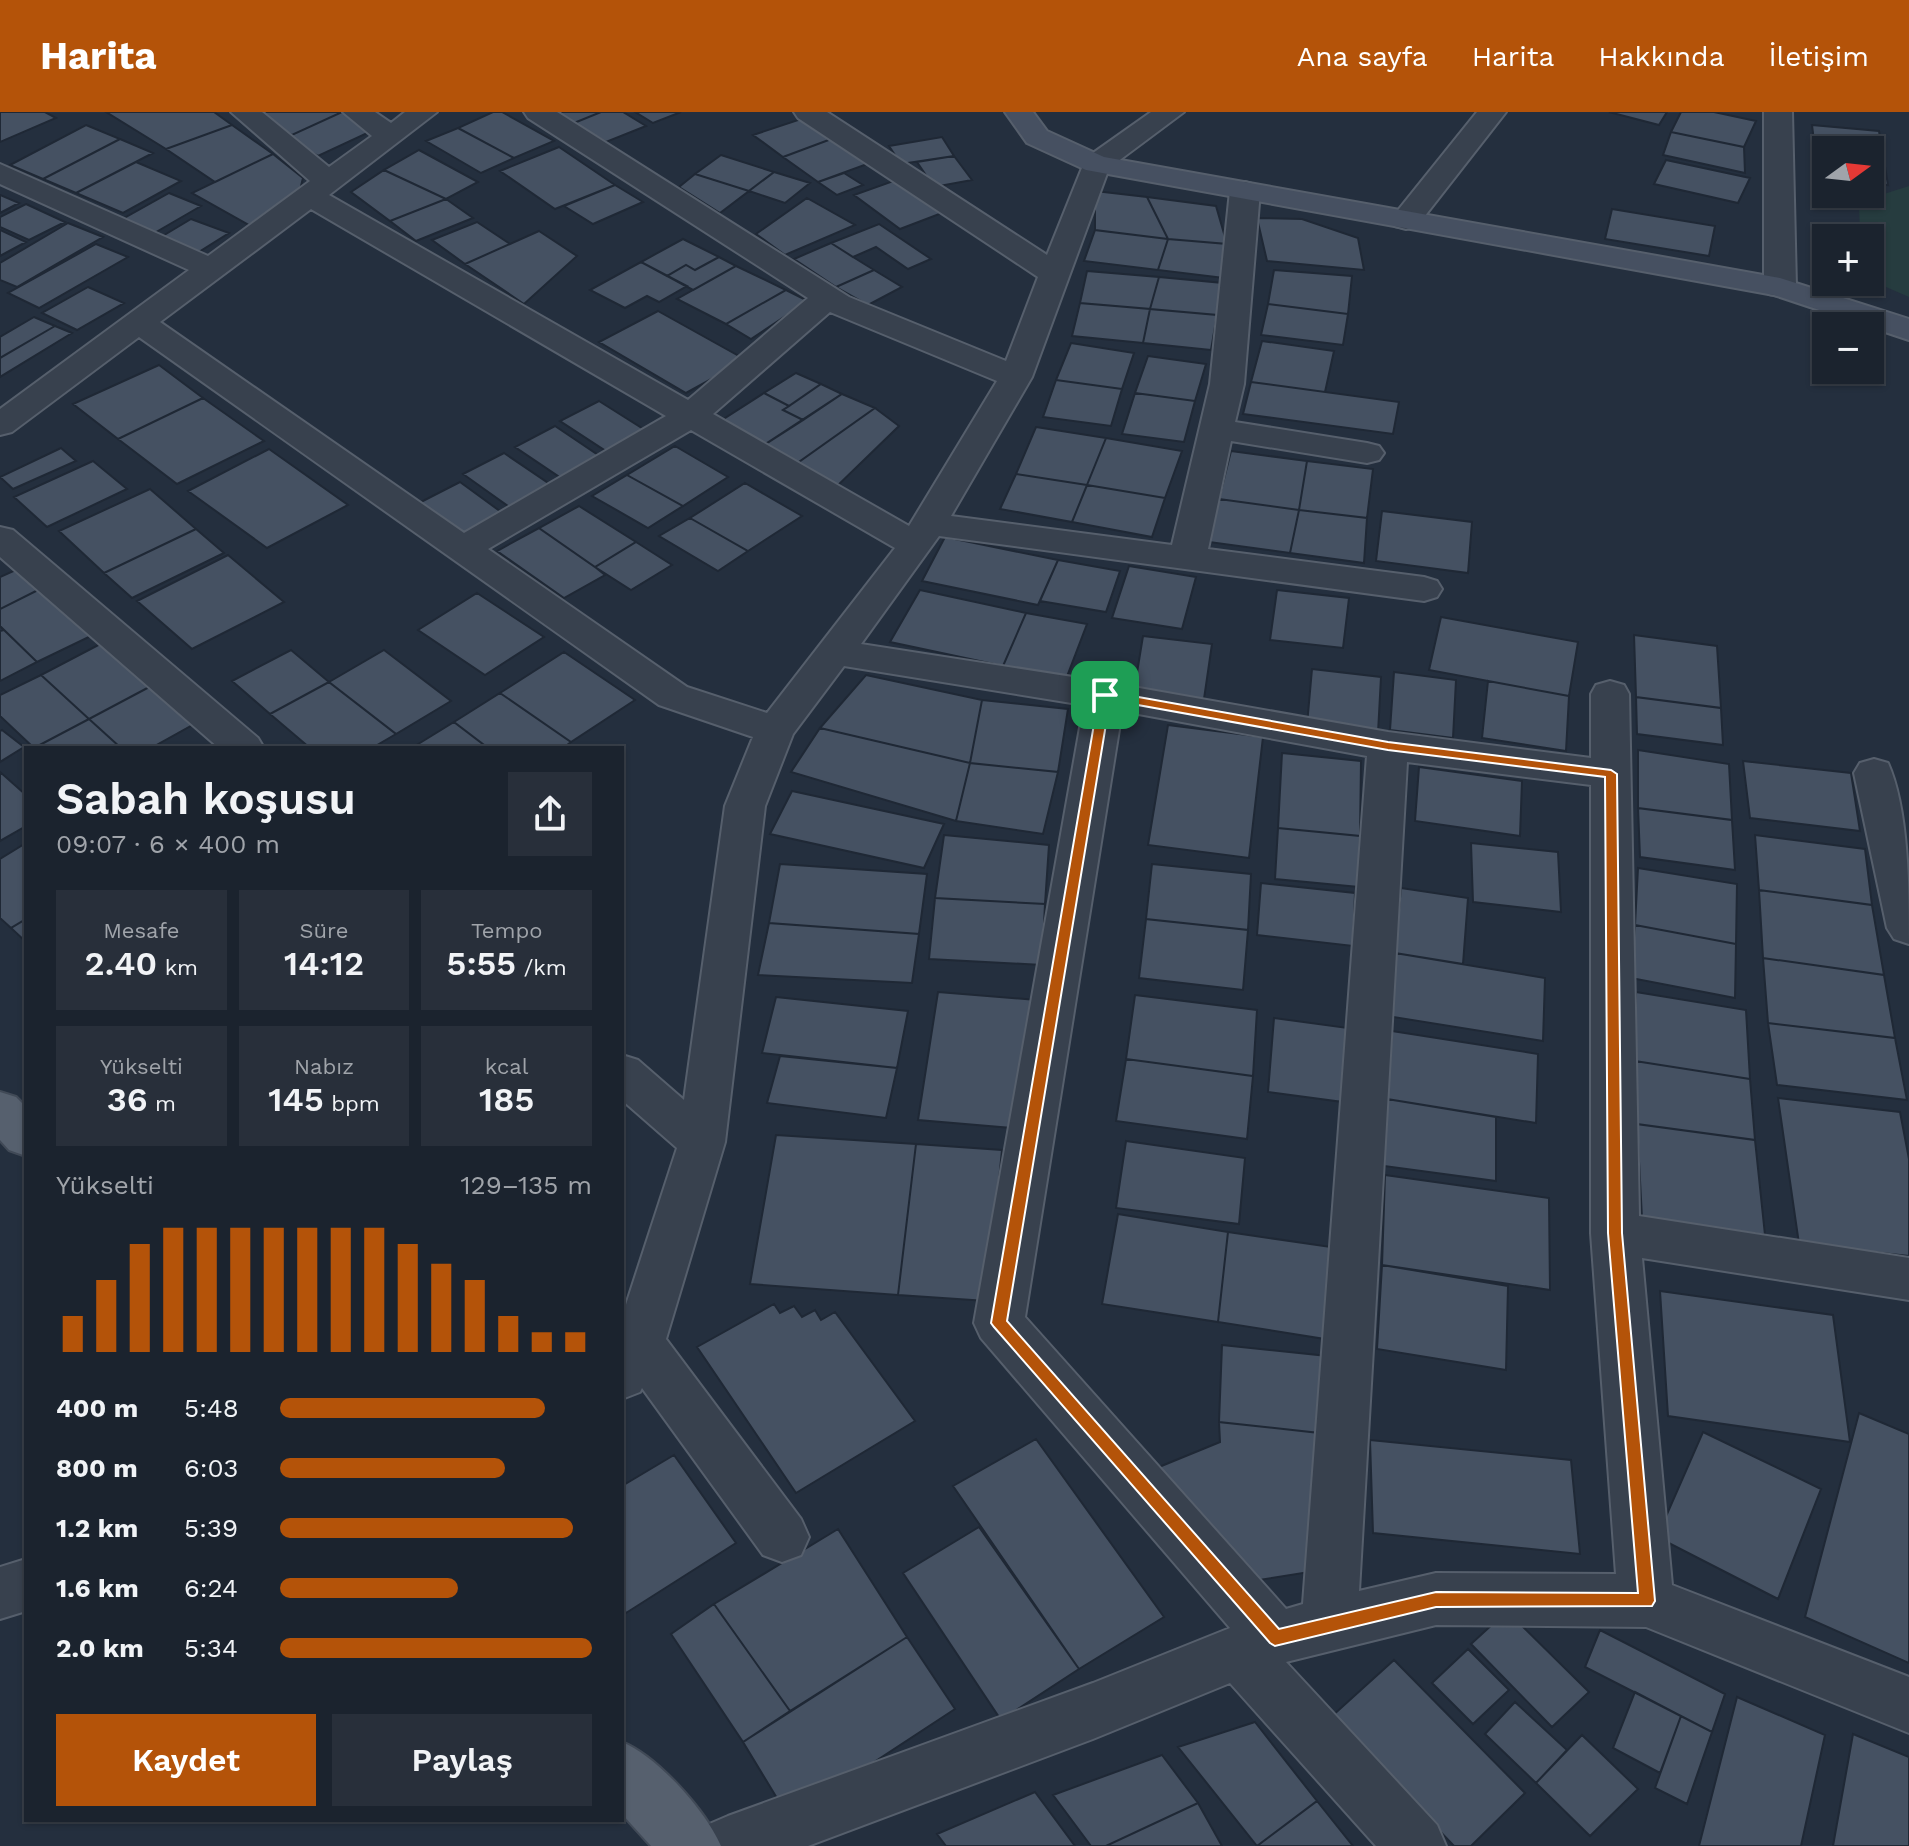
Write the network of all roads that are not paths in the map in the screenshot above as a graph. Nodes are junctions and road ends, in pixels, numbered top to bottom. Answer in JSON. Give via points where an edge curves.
{"nodes":[{"id":1,"x":245,"y":112,"type":"edge"},
{"id":2,"x":357,"y":112,"type":"edge"},
{"id":3,"x":423,"y":112,"type":"edge"},
{"id":4,"x":538,"y":112,"type":"edge"},
{"id":5,"x":808,"y":112,"type":"edge"},
{"id":6,"x":1019,"y":112,"type":"edge"},
{"id":7,"x":1170,"y":112,"type":"edge"},
{"id":8,"x":1492,"y":112,"type":"edge"},
{"id":9,"x":1778,"y":112,"type":"edge"},
{"id":10,"x":391,"y":136,"type":"junction"},
{"id":11,"x":1096,"y":164,"type":"junction"},
{"id":12,"x":0,"y":173,"type":"edge"},
{"id":13,"x":319,"y":189,"type":"junction"},
{"id":14,"x":1245,"y":191,"type":"junction"},
{"id":15,"x":1406,"y":220,"type":"junction"},
{"id":16,"x":211,"y":269,"type":"junction"},
{"id":17,"x":1055,"y":274,"type":"junction"},
{"id":18,"x":1780,"y":287,"type":"junction"},
{"id":19,"x":827,"y":298,"type":"junction"},
{"id":20,"x":139,"y":322,"type":"junction"},
{"id":21,"x":1909,"y":330,"type":"edge"},
{"id":22,"x":1016,"y":377,"type":"junction"},
{"id":23,"x":690,"y":416,"type":"junction"},
{"id":24,"x":2,"y":421,"type":"edge"},
{"id":25,"x":1217,"y":429,"type":"junction"},
{"id":26,"x":1367,"y":453,"type":"dead end"},
{"id":27,"x":922,"y":534,"type":"junction"},
{"id":28,"x":0,"y":538,"type":"edge"},
{"id":29,"x":463,"y":549,"type":"junction"},
{"id":30,"x":1187,"y":560,"type":"junction"},
{"id":31,"x":1424,"y":589,"type":"dead end"},
{"id":32,"x":834,"y":652,"type":"junction"},
{"id":33,"x":1610,"y":694,"type":"dead end"},
{"id":34,"x":1105,"y":695,"type":"junction"},
{"id":35,"x":775,"y":730,"type":"junction"},
{"id":36,"x":242,"y":746,"type":"edge"},
{"id":37,"x":1388,"y":746,"type":"junction"},
{"id":38,"x":1874,"y":773,"type":"dead end"},
{"id":39,"x":1611,"y":774,"type":"junction"},
{"id":40,"x":1909,"y":925,"type":"edge"},
{"id":41,"x":624,"y":1075,"type":"edge"},
{"id":42,"x":0,"y":1110,"type":"edge"},
{"id":43,"x":24,"y":1135,"type":"edge"},
{"id":44,"x":702,"y":1142,"type":"junction"},
{"id":45,"x":1615,"y":1233,"type":"junction"},
{"id":46,"x":1909,"y":1279,"type":"edge"},
{"id":47,"x":630,"y":1360,"type":"edge"},
{"id":48,"x":782,"y":1537,"type":"dead end"},
{"id":49,"x":24,"y":1586,"type":"edge"},
{"id":50,"x":0,"y":1593,"type":"edge"},
{"id":51,"x":1646,"y":1601,"type":"junction"},
{"id":52,"x":1329,"y":1625,"type":"junction"},
{"id":53,"x":1257,"y":1645,"type":"junction"},
{"id":54,"x":1909,"y":1705,"type":"edge"},
{"id":55,"x":624,"y":1773,"type":"edge"},
{"id":56,"x":691,"y":1846,"type":"edge"},
{"id":57,"x":728,"y":1846,"type":"edge"},
{"id":58,"x":1416,"y":1846,"type":"edge"}],
"edges":[{"from":1,"to":13,"type":"street"},
{"from":2,"to":10,"type":"street"},
{"from":3,"to":10,"type":"street"},
{"from":4,"to":19,"type":"street"},
{"from":5,"to":17,"type":"street"},
{"from":6,"to":11,"type":"street","via":[[1037,137]]},
{"from":7,"to":11,"type":"street"},
{"from":8,"to":15,"type":"street"},
{"from":9,"to":18,"type":"street"},
{"from":10,"to":13,"type":"street"},
{"from":11,"to":14,"type":"street"},
{"from":11,"to":17,"type":"street"},
{"from":12,"to":16,"type":"street"},
{"from":13,"to":16,"type":"street"},
{"from":13,"to":23,"type":"street"},
{"from":14,"to":15,"type":"street"},
{"from":14,"to":25,"type":"street","via":[[1227,384]]},
{"from":15,"to":18,"type":"street"},
{"from":16,"to":20,"type":"street"},
{"from":17,"to":22,"type":"street"},
{"from":18,"to":21,"type":"street"},
{"from":19,"to":22,"type":"street"},
{"from":19,"to":23,"type":"street"},
{"from":20,"to":24,"type":"street"},
{"from":20,"to":29,"type":"street"},
{"from":22,"to":27,"type":"street"},
{"from":23,"to":27,"type":"street"},
{"from":23,"to":29,"type":"street"},
{"from":25,"to":26,"type":"street"},
{"from":25,"to":30,"type":"street"},
{"from":27,"to":30,"type":"street"},
{"from":27,"to":32,"type":"street"},
{"from":28,"to":36,"type":"street"},
{"from":29,"to":35,"type":"street","via":[[673,696]]},
{"from":30,"to":31,"type":"street"},
{"from":32,"to":34,"type":"street"},
{"from":32,"to":35,"type":"street"},
{"from":33,"to":39,"type":"street"},
{"from":34,"to":37,"type":"street"},
{"from":34,"to":53,"type":"street","via":[[999,1323]]},
{"from":35,"to":44,"type":"street","via":[[745,806]]},
{"from":37,"to":39,"type":"street"},
{"from":37,"to":52,"type":"street"},
{"from":38,"to":40,"type":"street"},
{"from":39,"to":45,"type":"street"},
{"from":41,"to":44,"type":"street"},
{"from":42,"to":43,"type":"main road"},
{"from":44,"to":47,"type":"street"},
{"from":45,"to":46,"type":"street"},
{"from":45,"to":51,"type":"street"},
{"from":47,"to":48,"type":"street"},
{"from":49,"to":50,"type":"street"},
{"from":51,"to":52,"type":"street","via":[[1436,1599]]},
{"from":51,"to":54,"type":"street"},
{"from":52,"to":53,"type":"street"},
{"from":53,"to":57,"type":"street"},
{"from":53,"to":58,"type":"street"},
{"from":55,"to":56,"type":"main road"}]}
